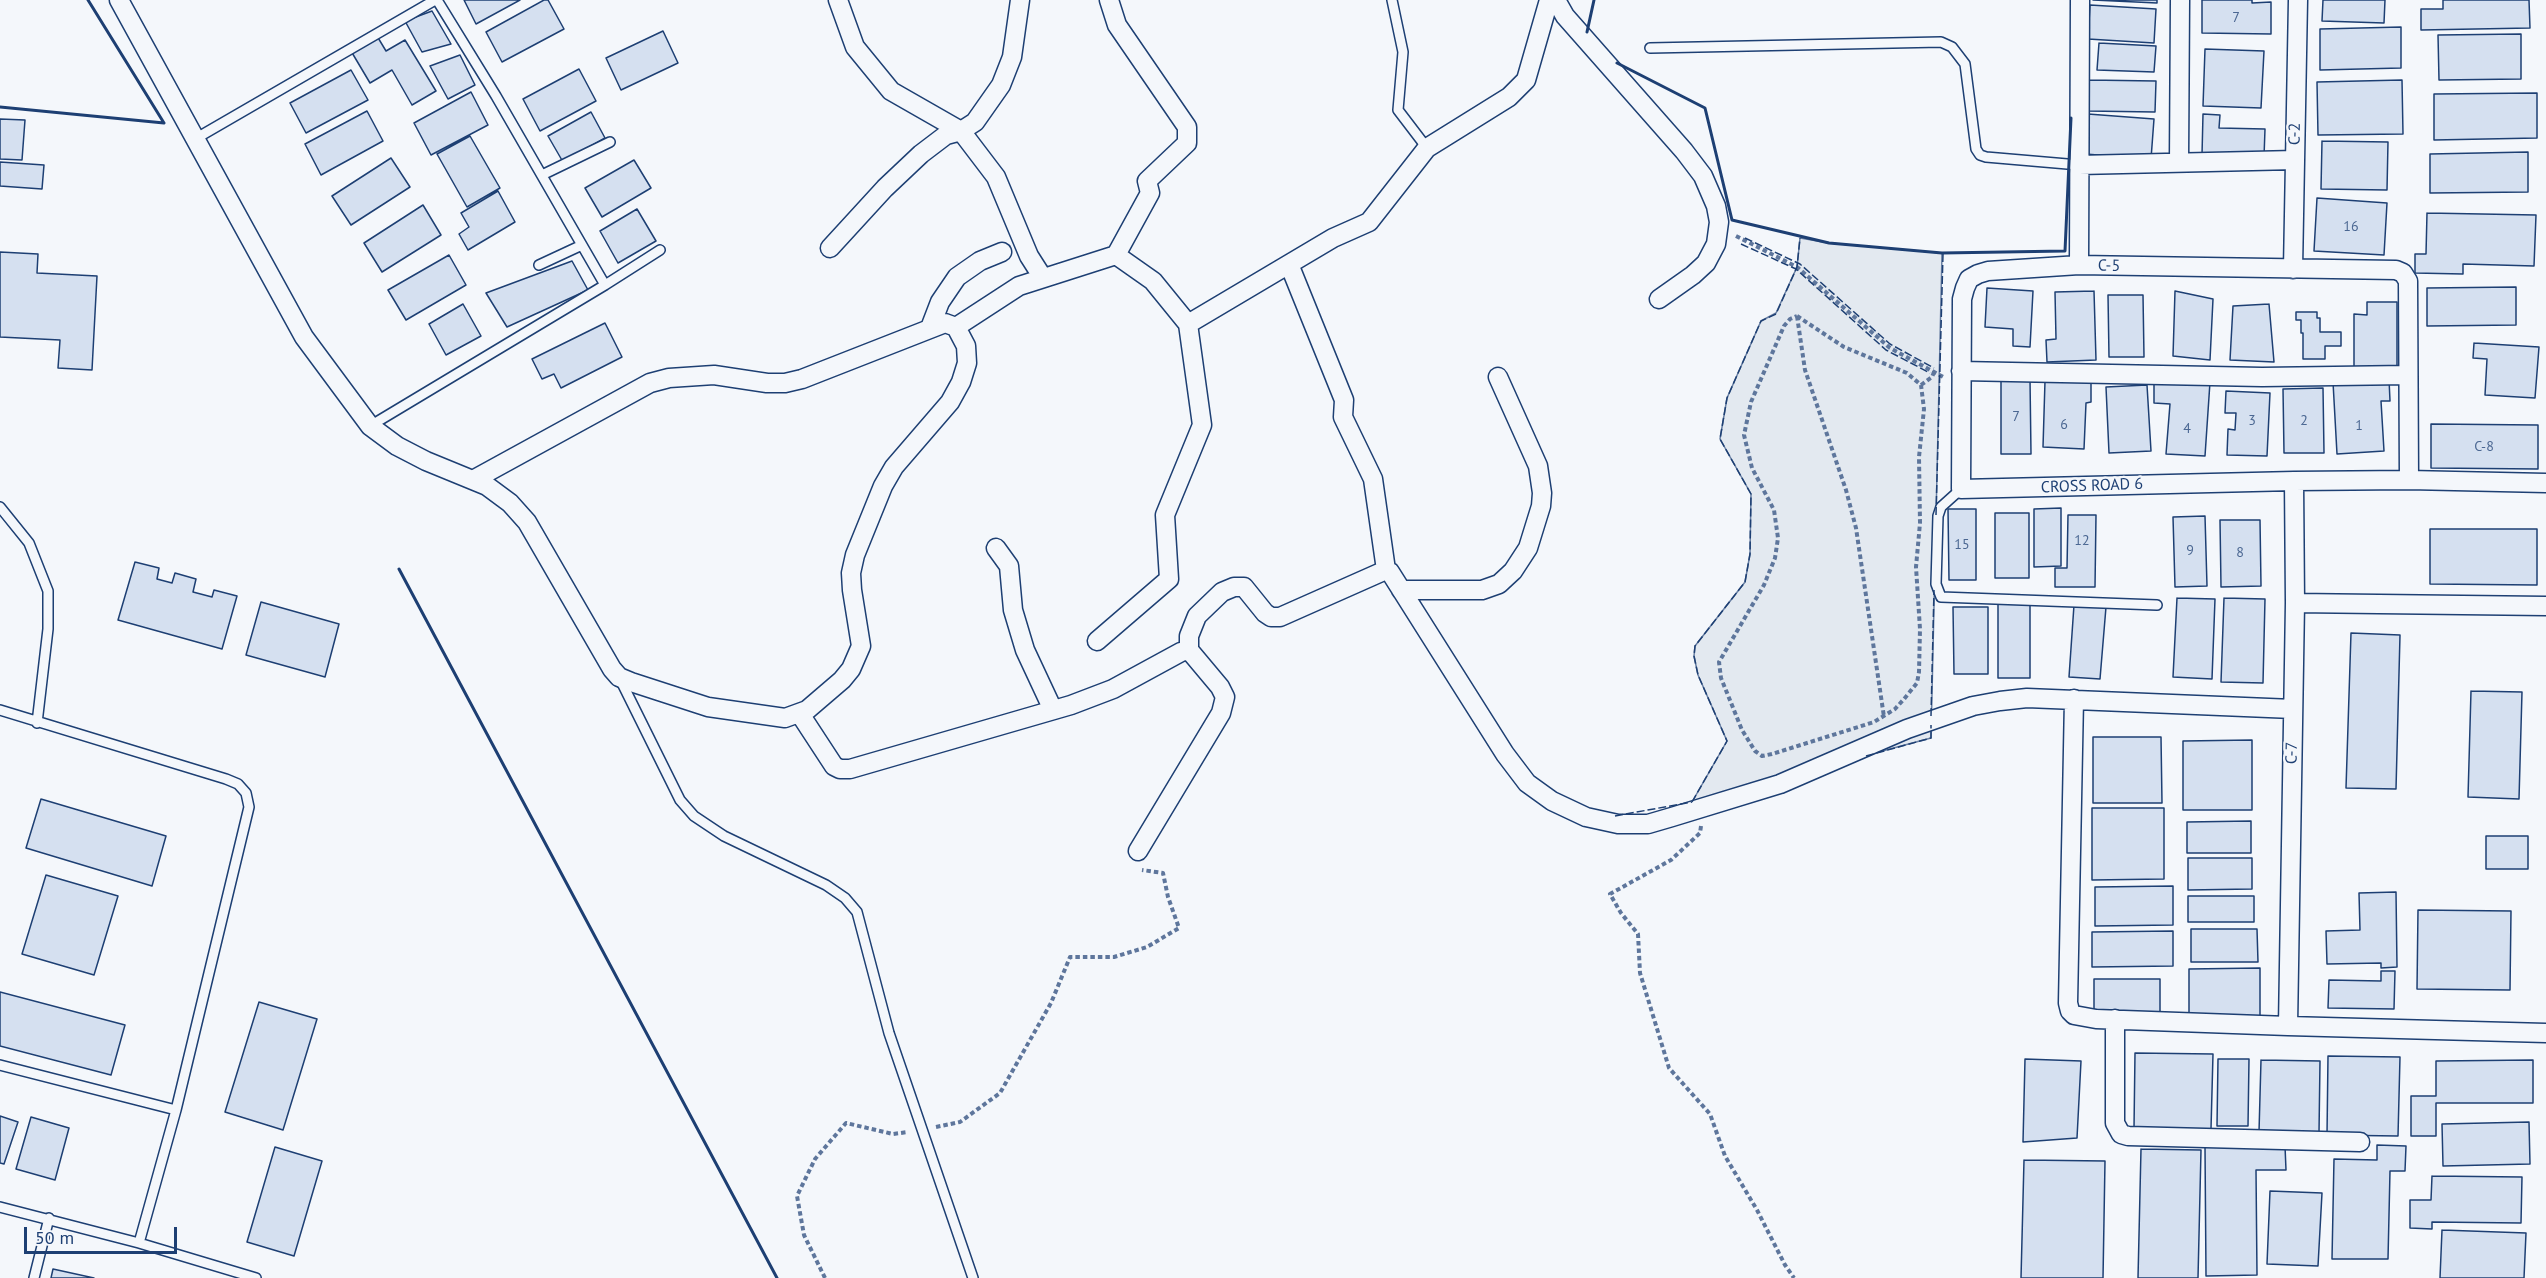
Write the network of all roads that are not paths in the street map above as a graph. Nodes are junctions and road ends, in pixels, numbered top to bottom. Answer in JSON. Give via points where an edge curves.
{"nodes":[{"id":1,"x":119,"y":0,"type":"edge"},
{"id":2,"x":436,"y":0,"type":"edge"},
{"id":3,"x":838,"y":0,"type":"edge"},
{"id":4,"x":1020,"y":0,"type":"edge"},
{"id":5,"x":1109,"y":0,"type":"edge"},
{"id":6,"x":1392,"y":0,"type":"edge"},
{"id":7,"x":1549,"y":0,"type":"edge"},
{"id":8,"x":1556,"y":0,"type":"edge"},
{"id":9,"x":2080,"y":0,"type":"edge"},
{"id":10,"x":2180,"y":0,"type":"edge"},
{"id":11,"x":2298,"y":0,"type":"edge"},
{"id":12,"x":1650,"y":48,"type":"dead end"},
{"id":13,"x":961,"y":131,"type":"junction"},
{"id":14,"x":195,"y":140,"type":"junction"},
{"id":15,"x":610,"y":142,"type":"dead end"},
{"id":16,"x":1427,"y":148,"type":"junction"},
{"id":17,"x":2295,"y":160,"type":"junction"},
{"id":18,"x":2179,"y":162,"type":"junction"},
{"id":19,"x":2079,"y":165,"type":"junction"},
{"id":20,"x":542,"y":175,"type":"junction"},
{"id":21,"x":582,"y":245,"type":"junction"},
{"id":22,"x":830,"y":248,"type":"dead end"},
{"id":23,"x":660,"y":250,"type":"dead end"},
{"id":24,"x":1002,"y":252,"type":"dead end"},
{"id":25,"x":1116,"y":255,"type":"junction"},
{"id":26,"x":1289,"y":264,"type":"junction"},
{"id":27,"x":539,"y":265,"type":"dead end"},
{"id":28,"x":2079,"y":265,"type":"junction"},
{"id":29,"x":2294,"y":269,"type":"junction"},
{"id":30,"x":1043,"y":278,"type":"junction"},
{"id":31,"x":605,"y":285,"type":"junction"},
{"id":32,"x":1659,"y":299,"type":"dead end"},
{"id":33,"x":1188,"y":324,"type":"junction"},
{"id":34,"x":956,"y":327,"type":"junction"},
{"id":35,"x":930,"y":328,"type":"junction"},
{"id":36,"x":2407,"y":375,"type":"junction"},
{"id":37,"x":1498,"y":378,"type":"dead end"},
{"id":38,"x":1961,"y":379,"type":"junction"},
{"id":39,"x":370,"y":426,"type":"junction"},
{"id":40,"x":473,"y":480,"type":"junction"},
{"id":41,"x":2409,"y":480,"type":"junction"},
{"id":42,"x":2294,"y":481,"type":"junction"},
{"id":43,"x":2546,"y":483,"type":"edge"},
{"id":44,"x":1961,"y":489,"type":"junction"},
{"id":45,"x":0,"y":507,"type":"edge"},
{"id":46,"x":996,"y":548,"type":"dead end"},
{"id":47,"x":1386,"y":570,"type":"junction"},
{"id":48,"x":1401,"y":590,"type":"junction"},
{"id":49,"x":2295,"y":603,"type":"junction"},
{"id":50,"x":2157,"y":605,"type":"dead end"},
{"id":51,"x":2546,"y":606,"type":"edge"},
{"id":52,"x":1097,"y":641,"type":"dead end"},
{"id":53,"x":1189,"y":650,"type":"junction"},
{"id":54,"x":619,"y":676,"type":"junction"},
{"id":55,"x":2074,"y":699,"type":"junction"},
{"id":56,"x":2293,"y":709,"type":"junction"},
{"id":57,"x":0,"y":710,"type":"edge"},
{"id":58,"x":1053,"y":710,"type":"junction"},
{"id":59,"x":800,"y":714,"type":"junction"},
{"id":60,"x":37,"y":723,"type":"junction"},
{"id":61,"x":1138,"y":851,"type":"road end"},
{"id":62,"x":2115,"y":1019,"type":"junction"},
{"id":63,"x":2288,"y":1026,"type":"junction"},
{"id":64,"x":2546,"y":1033,"type":"edge"},
{"id":65,"x":0,"y":1065,"type":"edge"},
{"id":66,"x":176,"y":1110,"type":"junction"},
{"id":67,"x":2360,"y":1142,"type":"dead end"},
{"id":68,"x":0,"y":1207,"type":"edge"},
{"id":69,"x":49,"y":1218,"type":"junction"},
{"id":70,"x":139,"y":1243,"type":"junction"},
{"id":71,"x":34,"y":1278,"type":"edge"},
{"id":72,"x":256,"y":1278,"type":"edge"},
{"id":73,"x":973,"y":1278,"type":"edge"}],
"edges":[{"from":1,"to":14,"type":"street"},
{"from":2,"to":14,"type":"lane"},
{"from":2,"to":20,"type":"lane"},
{"from":3,"to":13,"type":"street","via":[[855,47],[891,91]]},
{"from":4,"to":13,"type":"street","via":[[1012,57],[1001,85],[975,122]]},
{"from":5,"to":25,"type":"street","via":[[1117,25],[1187,127],[1187,143],[1147,181],[1150,193]]},
{"from":6,"to":16,"type":"lane","via":[[1403,52],[1398,110]]},
{"from":7,"to":16,"type":"street","via":[[1527,80],[1509,97]]},
{"from":8,"to":32,"type":"street","via":[[1565,16],[1684,151],[1716,206],[1716,244],[1706,264]]},
{"from":9,"to":19,"type":"street","name":"C-5"},
{"from":10,"to":18,"type":"street"},
{"from":11,"to":17,"type":"street","name":"C-2"},
{"from":12,"to":19,"type":"lane","via":[[1941,42],[1952,47],[1965,64],[1980,154]]},
{"from":13,"to":22,"type":"street","via":[[946,135],[921,154]]},
{"from":13,"to":30,"type":"street","via":[[996,177],[1029,256]]},
{"from":14,"to":39,"type":"street","via":[[304,337]]},
{"from":15,"to":20,"type":"lane"},
{"from":16,"to":26,"type":"street","via":[[1369,222]]},
{"from":17,"to":18,"type":"street"},
{"from":17,"to":29,"type":"street","name":"C-2"},
{"from":18,"to":19,"type":"street"},
{"from":19,"to":28,"type":"street","name":"C-5"},
{"from":20,"to":21,"type":"lane"},
{"from":21,"to":27,"type":"lane"},
{"from":21,"to":31,"type":"lane"},
{"from":23,"to":31,"type":"lane"},
{"from":24,"to":35,"type":"street","via":[[957,277],[940,302]]},
{"from":25,"to":30,"type":"street"},
{"from":25,"to":33,"type":"street","via":[[1153,281]]},
{"from":26,"to":33,"type":"street"},
{"from":26,"to":47,"type":"street","via":[[1344,400],[1343,417],[1373,479]]},
{"from":28,"to":29,"type":"street","name":"C-5"},
{"from":28,"to":38,"type":"street","via":[[1988,272],[1969,279],[1962,299]]},
{"from":29,"to":36,"type":"street","name":"C-5","via":[[2375,268],[2403,273],[2408,281]]},
{"from":30,"to":34,"type":"street","via":[[1019,286]]},
{"from":31,"to":39,"type":"lane"},
{"from":33,"to":52,"type":"street","via":[[1203,425],[1165,515],[1169,579]]},
{"from":34,"to":35,"type":"street","via":[[945,323]]},
{"from":34,"to":59,"type":"street","via":[[966,346],[967,363],[961,382],[950,402],[894,467],[855,555],[850,573],[860,632],[857,658],[842,680]]},
{"from":35,"to":40,"type":"street","via":[[785,383],[690,374],[650,383]]},
{"from":36,"to":38,"type":"street"},
{"from":36,"to":41,"type":"street"},
{"from":37,"to":48,"type":"street","via":[[1538,466],[1541,506],[1528,549],[1499,584],[1482,590]]},
{"from":38,"to":44,"type":"street"},
{"from":39,"to":40,"type":"street","via":[[426,462]]},
{"from":40,"to":54,"type":"street","via":[[499,494],[527,522]]},
{"from":41,"to":42,"type":"street","name":"CROSS ROAD 6"},
{"from":41,"to":43,"type":"street","name":"CROSS ROAD 6"},
{"from":42,"to":44,"type":"street","name":"CROSS ROAD 6"},
{"from":42,"to":49,"type":"street","name":"C-7"},
{"from":44,"to":50,"type":"lane","via":[[1941,507],[1938,516],[1936,584],[1941,597]]},
{"from":45,"to":60,"type":"lane","via":[[29,543],[48,591],[48,629]]},
{"from":46,"to":58,"type":"street","via":[[1009,566],[1013,610],[1025,650]]},
{"from":47,"to":48,"type":"street"},
{"from":47,"to":53,"type":"street","via":[[1280,616],[1271,617],[1244,587],[1234,587],[1222,592],[1197,616],[1189,636]]},
{"from":48,"to":55,"type":"street","via":[[1527,783],[1552,801],[1586,817],[1618,824],[1648,824],[1780,784],[1907,729],[1973,706],[2026,698]]},
{"from":49,"to":51,"type":"street"},
{"from":49,"to":56,"type":"street","name":"C-7"},
{"from":53,"to":58,"type":"street","via":[[1113,689]]},
{"from":53,"to":61,"type":"street","via":[[1220,687],[1225,697],[1221,713]]},
{"from":54,"to":59,"type":"street","via":[[708,707],[784,718]]},
{"from":54,"to":73,"type":"lane","via":[[680,800],[694,816],[724,836],[826,885],[857,912],[889,1033]]},
{"from":55,"to":56,"type":"street"},
{"from":55,"to":62,"type":"street","via":[[2068,1003],[2074,1015]]},
{"from":56,"to":63,"type":"street","name":"C-7"},
{"from":57,"to":60,"type":"lane"},
{"from":58,"to":59,"type":"street","via":[[850,769],[834,766]]},
{"from":60,"to":66,"type":"lane","via":[[226,779],[246,793],[249,807]]},
{"from":62,"to":63,"type":"street"},
{"from":62,"to":67,"type":"street","via":[[2115,1123],[2121,1134]]},
{"from":63,"to":64,"type":"street"},
{"from":65,"to":66,"type":"lane"},
{"from":66,"to":70,"type":"lane"},
{"from":68,"to":69,"type":"lane"},
{"from":69,"to":70,"type":"lane"},
{"from":69,"to":71,"type":"lane"},
{"from":70,"to":72,"type":"lane"}]}
